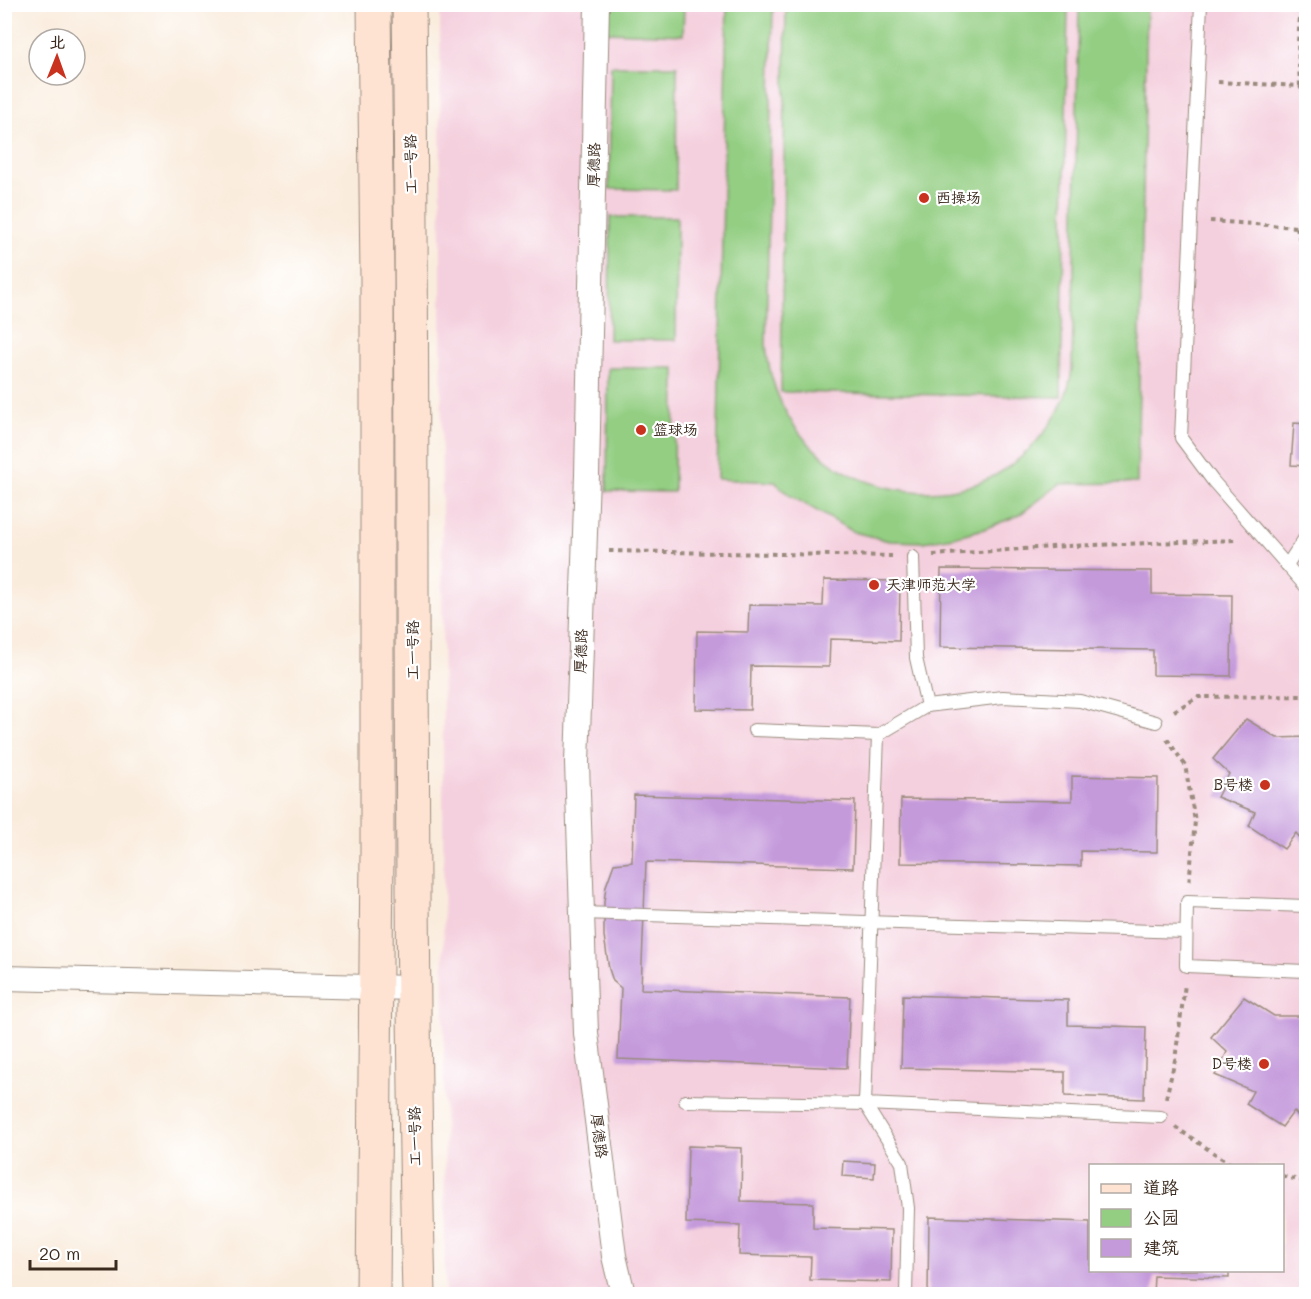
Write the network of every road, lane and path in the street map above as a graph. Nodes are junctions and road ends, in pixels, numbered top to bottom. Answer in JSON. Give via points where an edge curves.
{"nodes":[{"id":1,"x":374,"y":4,"type":"edge"},
{"id":2,"x":409,"y":4,"type":"edge"},
{"id":3,"x":597,"y":4,"type":"edge"},
{"id":4,"x":1201,"y":4,"type":"edge"},
{"id":5,"x":1301,"y":4,"type":"edge"},
{"id":6,"x":1198,"y":81,"type":"junction"},
{"id":7,"x":1300,"y":86,"type":"junction"},
{"id":8,"x":1306,"y":98,"type":"edge"},
{"id":9,"x":1306,"y":210,"type":"edge"},
{"id":10,"x":1191,"y":220,"type":"junction"},
{"id":11,"x":1297,"y":227,"type":"junction"},
{"id":12,"x":1306,"y":270,"type":"edge"},
{"id":13,"x":1306,"y":536,"type":"edge"},
{"id":14,"x":913,"y":557,"type":"dead end"},
{"id":15,"x":1287,"y":565,"type":"junction"},
{"id":16,"x":1306,"y":587,"type":"edge"},
{"id":17,"x":1306,"y":696,"type":"edge"},
{"id":18,"x":927,"y":706,"type":"junction"},
{"id":19,"x":1156,"y":722,"type":"junction"},
{"id":20,"x":754,"y":730,"type":"dead end"},
{"id":21,"x":878,"y":735,"type":"junction"},
{"id":22,"x":1187,"y":902,"type":"junction"},
{"id":23,"x":1306,"y":906,"type":"edge"},
{"id":24,"x":582,"y":913,"type":"junction"},
{"id":25,"x":872,"y":922,"type":"junction"},
{"id":26,"x":1186,"y":932,"type":"junction"},
{"id":27,"x":1186,"y":966,"type":"junction"},
{"id":28,"x":1306,"y":970,"type":"edge"},
{"id":29,"x":4,"y":978,"type":"edge"},
{"id":30,"x":376,"y":986,"type":"junction"},
{"id":31,"x":413,"y":987,"type":"junction"},
{"id":32,"x":685,"y":1101,"type":"dead end"},
{"id":33,"x":865,"y":1104,"type":"junction"},
{"id":34,"x":1161,"y":1118,"type":"junction"},
{"id":35,"x":1233,"y":1164,"type":"edge"},
{"id":36,"x":1284,"y":1176,"type":"edge"},
{"id":37,"x":1306,"y":1182,"type":"edge"},
{"id":38,"x":373,"y":1294,"type":"edge"},
{"id":39,"x":419,"y":1294,"type":"edge"},
{"id":40,"x":623,"y":1294,"type":"edge"},
{"id":41,"x":906,"y":1294,"type":"edge"}],
"edges":[{"from":1,"to":30,"type":"main road"},
{"from":2,"to":31,"type":"main road","name":"工一号路"},
{"from":3,"to":24,"type":"street","name":"厚德路","via":[[577,763]]},
{"from":4,"to":6,"type":"lane"},
{"from":5,"to":7,"type":"path"},
{"from":6,"to":7,"type":"path"},
{"from":6,"to":10,"type":"lane"},
{"from":7,"to":8,"type":"path"},
{"from":9,"to":11,"type":"path"},
{"from":10,"to":11,"type":"path"},
{"from":10,"to":15,"type":"lane","via":[[1181,438]]},
{"from":11,"to":12,"type":"path"},
{"from":13,"to":15,"type":"lane"},
{"from":14,"to":18,"type":"lane","via":[[916,658]]},
{"from":15,"to":16,"type":"lane"},
{"from":17,"to":19,"type":"path","via":[[1198,697]]},
{"from":18,"to":19,"type":"lane","via":[[1003,697],[1080,701]]},
{"from":18,"to":21,"type":"lane"},
{"from":19,"to":22,"type":"path","via":[[1185,765],[1195,821]]},
{"from":20,"to":21,"type":"lane"},
{"from":21,"to":25,"type":"lane"},
{"from":22,"to":23,"type":"lane"},
{"from":22,"to":26,"type":"lane"},
{"from":24,"to":25,"type":"lane"},
{"from":24,"to":40,"type":"street","name":"厚德路","via":[[586,1032],[614,1256]]},
{"from":25,"to":26,"type":"lane"},
{"from":25,"to":33,"type":"lane"},
{"from":26,"to":27,"type":"lane"},
{"from":27,"to":28,"type":"lane"},
{"from":27,"to":34,"type":"path","via":[[1175,1060]]},
{"from":29,"to":30,"type":"street"},
{"from":30,"to":31,"type":"street"},
{"from":30,"to":38,"type":"main road"},
{"from":31,"to":39,"type":"main road","name":"工一号路"},
{"from":32,"to":33,"type":"lane"},
{"from":33,"to":34,"type":"lane"},
{"from":33,"to":41,"type":"lane","via":[[902,1163],[908,1208]]},
{"from":34,"to":35,"type":"path"},
{"from":36,"to":37,"type":"path"}]}
